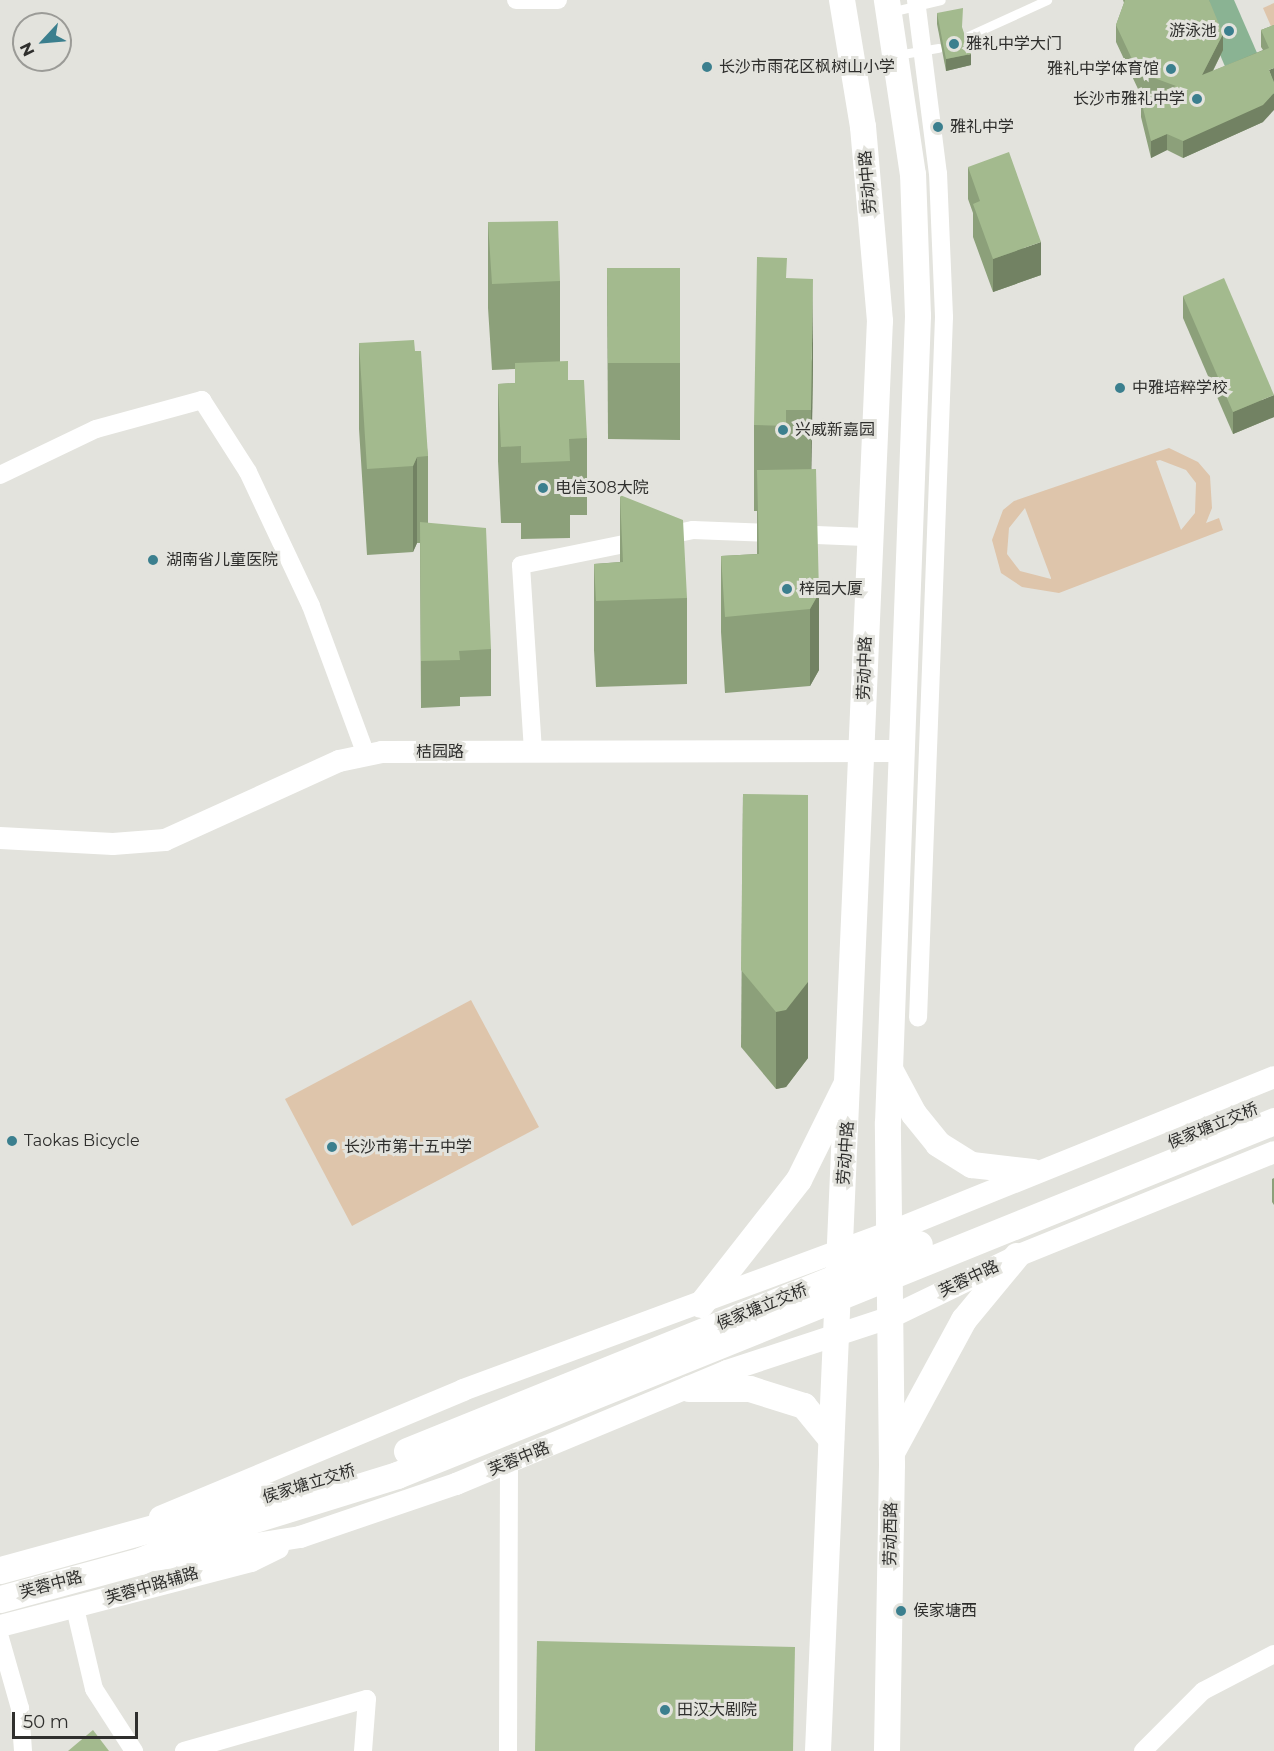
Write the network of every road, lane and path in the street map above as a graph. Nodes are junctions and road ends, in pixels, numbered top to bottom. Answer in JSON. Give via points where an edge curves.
{"nodes":[{"id":1,"x":516,"y":0,"type":"edge"},
{"id":2,"x":558,"y":0,"type":"edge"},
{"id":3,"x":842,"y":0,"type":"edge"},
{"id":4,"x":942,"y":0,"type":"edge"},
{"id":5,"x":1047,"y":0,"type":"edge"},
{"id":6,"x":916,"y":3,"type":"edge"},
{"id":7,"x":889,"y":6,"type":"edge"},
{"id":8,"x":968,"y":36,"type":"edge"},
{"id":9,"x":930,"y":50,"type":"junction"},
{"id":10,"x":897,"y":55,"type":"junction"},
{"id":11,"x":0,"y":475,"type":"edge"},
{"id":12,"x":871,"y":537,"type":"junction"},
{"id":13,"x":862,"y":751,"type":"junction"},
{"id":14,"x":533,"y":752,"type":"junction"},
{"id":15,"x":899,"y":752,"type":"junction"},
{"id":16,"x":366,"y":755,"type":"junction"},
{"id":17,"x":0,"y":838,"type":"edge"},
{"id":18,"x":918,"y":1018,"type":"dead end"},
{"id":19,"x":890,"y":1070,"type":"junction"},
{"id":20,"x":850,"y":1077,"type":"junction"},
{"id":21,"x":1274,"y":1077,"type":"edge"},
{"id":22,"x":1274,"y":1101,"type":"edge"},
{"id":23,"x":1274,"y":1121,"type":"edge"},
{"id":24,"x":1274,"y":1152,"type":"edge"},
{"id":25,"x":1033,"y":1172,"type":"junction"},
{"id":26,"x":888,"y":1233,"type":"junction"},
{"id":27,"x":839,"y":1251,"type":"junction"},
{"id":28,"x":1017,"y":1256,"type":"junction"},
{"id":29,"x":701,"y":1305,"type":"junction"},
{"id":30,"x":891,"y":1317,"type":"junction"},
{"id":31,"x":836,"y":1337,"type":"junction"},
{"id":32,"x":689,"y":1389,"type":"junction"},
{"id":33,"x":831,"y":1439,"type":"junction"},
{"id":34,"x":892,"y":1454,"type":"junction"},
{"id":35,"x":509,"y":1464,"type":"junction"},
{"id":36,"x":249,"y":1513,"type":"junction"},
{"id":37,"x":300,"y":1537,"type":"junction"},
{"id":38,"x":109,"y":1540,"type":"junction"},
{"id":39,"x":140,"y":1561,"type":"junction"},
{"id":40,"x":0,"y":1570,"type":"edge"},
{"id":41,"x":0,"y":1599,"type":"edge"},
{"id":42,"x":75,"y":1608,"type":"junction"},
{"id":43,"x":0,"y":1626,"type":"edge"},
{"id":44,"x":0,"y":1638,"type":"edge"},
{"id":45,"x":1274,"y":1654,"type":"edge"},
{"id":46,"x":23,"y":1751,"type":"edge"},
{"id":47,"x":134,"y":1751,"type":"edge"},
{"id":48,"x":184,"y":1751,"type":"edge"},
{"id":49,"x":363,"y":1751,"type":"edge"},
{"id":50,"x":508,"y":1751,"type":"edge"},
{"id":51,"x":818,"y":1751,"type":"edge"},
{"id":52,"x":887,"y":1751,"type":"edge"},
{"id":53,"x":1143,"y":1751,"type":"edge"}],
"edges":[{"from":1,"to":2,"type":"street"},
{"from":3,"to":12,"type":"main road","name":"劳动中路","via":[[863,128],[880,321]]},
{"from":4,"to":6,"type":"lane"},
{"from":5,"to":8,"type":"lane"},
{"from":6,"to":7,"type":"lane"},
{"from":6,"to":9,"type":"street"},
{"from":7,"to":10,"type":"main road"},
{"from":9,"to":10,"type":"lane"},
{"from":9,"to":18,"type":"street","via":[[944,317]]},
{"from":10,"to":15,"type":"main road","via":[[913,176],[918,316]]},
{"from":11,"to":16,"type":"street","via":[[96,429],[202,400],[248,472],[311,606]]},
{"from":12,"to":13,"type":"main road","name":"劳动中路"},
{"from":12,"to":14,"type":"street","via":[[693,530],[521,565]]},
{"from":13,"to":14,"type":"street","name":"桔园路"},
{"from":13,"to":15,"type":"street","name":"桔园路"},
{"from":13,"to":20,"type":"main road","name":"劳动中路"},
{"from":14,"to":16,"type":"street","name":"桔园路"},
{"from":15,"to":19,"type":"main road"},
{"from":16,"to":17,"type":"street","name":"桔园路","via":[[339,761],[165,840],[113,844]]},
{"from":19,"to":25,"type":"main road","via":[[914,1114],[938,1144],[972,1165]]},
{"from":19,"to":26,"type":"main road"},
{"from":20,"to":27,"type":"main road","name":"劳动中路"},
{"from":20,"to":29,"type":"main road","via":[[799,1180]]},
{"from":21,"to":25,"type":"street"},
{"from":22,"to":36,"type":"main road","name":"侯家塘立交桥"},
{"from":23,"to":36,"type":"main road","name":"侯家塘立交桥","via":[[444,1456]]},
{"from":24,"to":28,"type":"street","name":"芙蓉中路"},
{"from":25,"to":26,"type":"street"},
{"from":26,"to":27,"type":"street","name":"芙蓉中路"},
{"from":26,"to":30,"type":"main road"},
{"from":27,"to":29,"type":"street","name":"芙蓉中路"},
{"from":27,"to":31,"type":"main road","name":"劳动中路"},
{"from":28,"to":30,"type":"street","name":"芙蓉中路"},
{"from":28,"to":34,"type":"main road","via":[[964,1320]]},
{"from":29,"to":38,"type":"street","name":"芙蓉中路","via":[[463,1390]]},
{"from":30,"to":31,"type":"street","name":"芙蓉中路"},
{"from":30,"to":34,"type":"main road","name":"劳动西路"},
{"from":31,"to":32,"type":"street","name":"芙蓉中路"},
{"from":31,"to":33,"type":"main road"},
{"from":32,"to":33,"type":"main road","via":[[750,1389],[804,1406]]},
{"from":32,"to":35,"type":"street","name":"芙蓉中路"},
{"from":33,"to":51,"type":"main road"},
{"from":34,"to":52,"type":"main road","name":"劳动西路"},
{"from":35,"to":37,"type":"street","name":"芙蓉中路"},
{"from":35,"to":50,"type":"street"},
{"from":36,"to":38,"type":"main road"},
{"from":36,"to":39,"type":"main road"},
{"from":37,"to":39,"type":"street","name":"芙蓉中路"},
{"from":37,"to":42,"type":"street","name":"芙蓉中路辅路","via":[[251,1561]]},
{"from":38,"to":40,"type":"main road","name":"芙蓉中路"},
{"from":39,"to":41,"type":"main road","name":"芙蓉中路"},
{"from":42,"to":43,"type":"street","name":"芙蓉中路辅路"},
{"from":42,"to":47,"type":"street","via":[[94,1689]]},
{"from":44,"to":46,"type":"street","via":[[20,1708]]},
{"from":45,"to":53,"type":"street","via":[[1203,1691]]},
{"from":48,"to":49,"type":"street","via":[[367,1699]]}]}
